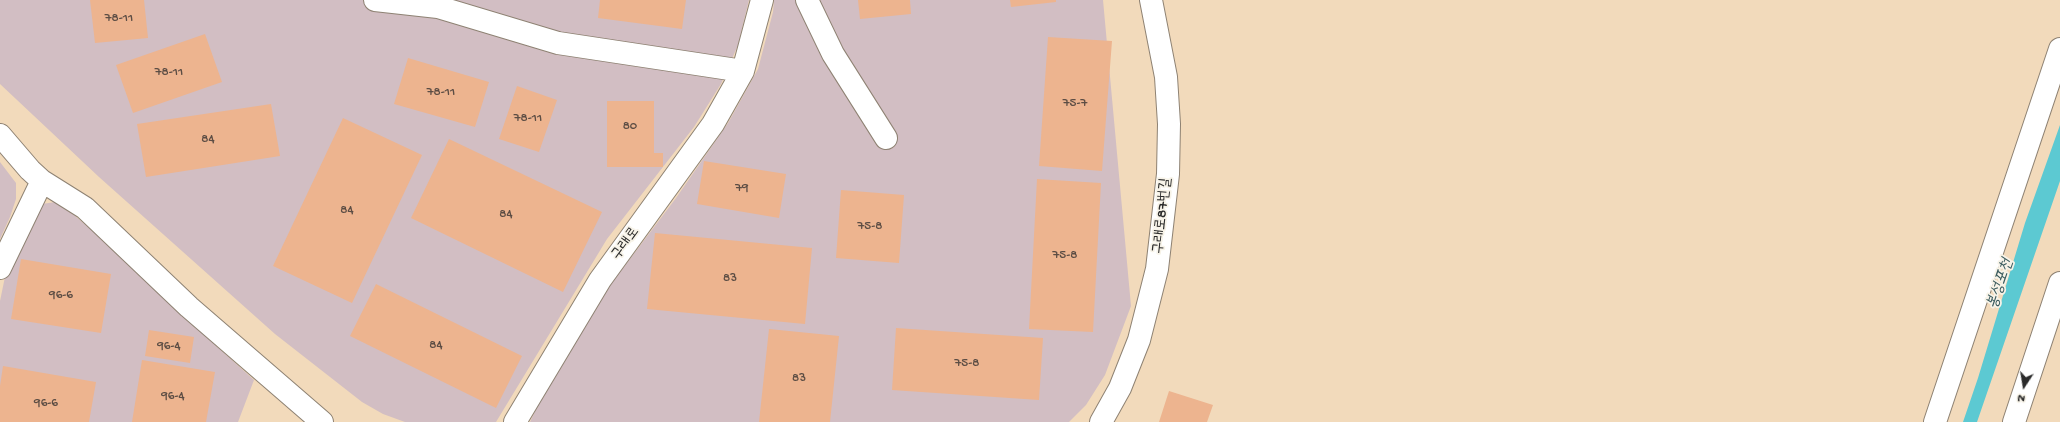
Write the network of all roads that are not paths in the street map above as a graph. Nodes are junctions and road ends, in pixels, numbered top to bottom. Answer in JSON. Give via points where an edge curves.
{"nodes":[{"id":1,"x":375,"y":0,"type":"edge"},
{"id":2,"x":762,"y":0,"type":"edge"},
{"id":3,"x":807,"y":0,"type":"edge"},
{"id":4,"x":1151,"y":0,"type":"edge"},
{"id":5,"x":2060,"y":49,"type":"edge"},
{"id":6,"x":743,"y":71,"type":"junction"},
{"id":7,"x":0,"y":135,"type":"edge"},
{"id":8,"x":886,"y":138,"type":"dead end"},
{"id":9,"x":42,"y":181,"type":"junction"},
{"id":10,"x":0,"y":268,"type":"edge"},
{"id":11,"x":2060,"y":283,"type":"edge"},
{"id":12,"x":322,"y":422,"type":"edge"},
{"id":13,"x":515,"y":422,"type":"edge"},
{"id":14,"x":1101,"y":422,"type":"edge"},
{"id":15,"x":1935,"y":422,"type":"edge"},
{"id":16,"x":2014,"y":422,"type":"edge"}],
"edges":[{"from":1,"to":6,"type":"street","via":[[438,7],[558,43]]},
{"from":2,"to":6,"type":"street","name":"구래로"},
{"from":3,"to":8,"type":"street","via":[[833,54]]},
{"from":4,"to":14,"type":"street","name":"구래로87번길","via":[[1166,76],[1169,124],[1168,174],[1159,253],[1139,340],[1120,388]]},
{"from":5,"to":15,"type":"street"},
{"from":6,"to":13,"type":"street","name":"구래로","via":[[713,124],[600,280]]},
{"from":7,"to":9,"type":"street"},
{"from":9,"to":10,"type":"street"},
{"from":9,"to":12,"type":"street","via":[[85,208],[189,306]]},
{"from":11,"to":16,"type":"street"}]}
